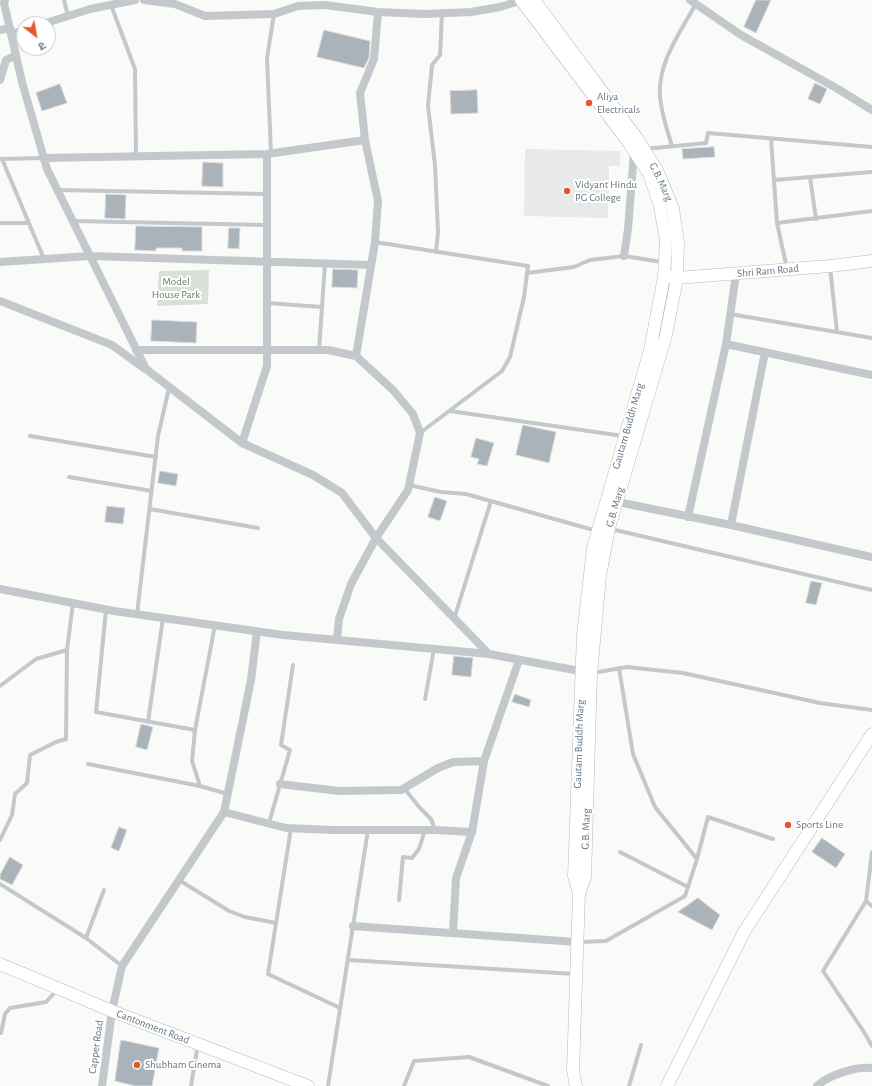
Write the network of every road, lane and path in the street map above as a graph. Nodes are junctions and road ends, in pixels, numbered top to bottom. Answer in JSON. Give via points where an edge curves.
{"nodes":[{"id":1,"x":5,"y":0,"type":"edge"},
{"id":2,"x":64,"y":0,"type":"edge"},
{"id":3,"x":135,"y":0,"type":"edge"},
{"id":4,"x":144,"y":0,"type":"edge"},
{"id":5,"x":521,"y":0,"type":"edge"},
{"id":6,"x":534,"y":0,"type":"edge"},
{"id":7,"x":693,"y":2,"type":"edge"},
{"id":8,"x":111,"y":5,"type":"junction"},
{"id":9,"x":378,"y":12,"type":"junction"},
{"id":10,"x":442,"y":13,"type":"junction"},
{"id":11,"x":274,"y":14,"type":"junction"},
{"id":12,"x":68,"y":16,"type":"junction"},
{"id":13,"x":56,"y":20,"type":"edge"},
{"id":14,"x":0,"y":30,"type":"edge"},
{"id":15,"x":10,"y":31,"type":"junction"},
{"id":16,"x":16,"y":31,"type":"edge"},
{"id":17,"x":16,"y":55,"type":"joint"},
{"id":18,"x":16,"y":56,"type":"edge"},
{"id":19,"x":0,"y":80,"type":"edge"},
{"id":20,"x":872,"y":110,"type":"edge"},
{"id":21,"x":771,"y":139,"type":"junction"},
{"id":22,"x":365,"y":140,"type":"junction"},
{"id":23,"x":672,"y":146,"type":"junction"},
{"id":24,"x":872,"y":147,"type":"edge"},
{"id":25,"x":639,"y":150,"type":"junction"},
{"id":26,"x":269,"y":153,"type":"junction"},
{"id":27,"x":136,"y":156,"type":"junction"},
{"id":28,"x":43,"y":158,"type":"junction"},
{"id":29,"x":1,"y":159,"type":"edge"},
{"id":30,"x":872,"y":172,"type":"edge"},
{"id":31,"x":810,"y":177,"type":"junction"},
{"id":32,"x":774,"y":180,"type":"junction"},
{"id":33,"x":57,"y":190,"type":"junction"},
{"id":34,"x":267,"y":194,"type":"junction"},
{"id":35,"x":872,"y":211,"type":"edge"},
{"id":36,"x":816,"y":218,"type":"junction"},
{"id":37,"x":72,"y":221,"type":"junction"},
{"id":38,"x":0,"y":223,"type":"edge"},
{"id":39,"x":29,"y":223,"type":"junction"},
{"id":40,"x":778,"y":223,"type":"junction"},
{"id":41,"x":267,"y":225,"type":"junction"},
{"id":42,"x":375,"y":242,"type":"junction"},
{"id":43,"x":436,"y":252,"type":"junction"},
{"id":44,"x":90,"y":256,"type":"junction"},
{"id":45,"x":624,"y":256,"type":"junction"},
{"id":46,"x":44,"y":259,"type":"junction"},
{"id":47,"x":872,"y":261,"type":"edge"},
{"id":48,"x":0,"y":262,"type":"edge"},
{"id":49,"x":267,"y":262,"type":"junction"},
{"id":50,"x":664,"y":262,"type":"junction"},
{"id":51,"x":325,"y":263,"type":"junction"},
{"id":52,"x":371,"y":265,"type":"junction"},
{"id":53,"x":830,"y":266,"type":"junction"},
{"id":54,"x":787,"y":269,"type":"junction"},
{"id":55,"x":528,"y":273,"type":"junction"},
{"id":56,"x":736,"y":274,"type":"junction"},
{"id":57,"x":664,"y":277,"type":"junction"},
{"id":58,"x":677,"y":278,"type":"junction"},
{"id":59,"x":0,"y":301,"type":"edge"},
{"id":60,"x":267,"y":303,"type":"junction"},
{"id":61,"x":322,"y":306,"type":"junction"},
{"id":62,"x":730,"y":314,"type":"junction"},
{"id":63,"x":837,"y":332,"type":"junction"},
{"id":64,"x":872,"y":338,"type":"edge"},
{"id":65,"x":726,"y":344,"type":"junction"},
{"id":66,"x":136,"y":350,"type":"junction"},
{"id":67,"x":267,"y":350,"type":"junction"},
{"id":68,"x":319,"y":350,"type":"junction"},
{"id":69,"x":765,"y":352,"type":"junction"},
{"id":70,"x":356,"y":356,"type":"junction"},
{"id":71,"x":146,"y":370,"type":"junction"},
{"id":72,"x":872,"y":375,"type":"edge"},
{"id":73,"x":169,"y":387,"type":"junction"},
{"id":74,"x":450,"y":411,"type":"junction"},
{"id":75,"x":420,"y":433,"type":"junction"},
{"id":76,"x":30,"y":436,"type":"dead end"},
{"id":77,"x":625,"y":436,"type":"junction"},
{"id":78,"x":242,"y":442,"type":"junction"},
{"id":79,"x":156,"y":457,"type":"junction"},
{"id":80,"x":69,"y":477,"type":"dead end"},
{"id":81,"x":409,"y":485,"type":"junction"},
{"id":82,"x":152,"y":491,"type":"junction"},
{"id":83,"x":491,"y":501,"type":"junction"},
{"id":84,"x":612,"y":501,"type":"junction"},
{"id":85,"x":150,"y":509,"type":"junction"},
{"id":86,"x":688,"y":517,"type":"junction"},
{"id":87,"x":731,"y":525,"type":"junction"},
{"id":88,"x":258,"y":528,"type":"dead end"},
{"id":89,"x":604,"y":530,"type":"junction"},
{"id":90,"x":376,"y":538,"type":"junction"},
{"id":91,"x":872,"y":557,"type":"edge"},
{"id":92,"x":0,"y":589,"type":"edge"},
{"id":93,"x":872,"y":590,"type":"edge"},
{"id":94,"x":73,"y":603,"type":"junction"},
{"id":95,"x":106,"y":610,"type":"junction"},
{"id":96,"x":137,"y":615,"type":"junction"},
{"id":97,"x":163,"y":618,"type":"junction"},
{"id":98,"x":454,"y":618,"type":"junction"},
{"id":99,"x":215,"y":625,"type":"junction"},
{"id":100,"x":257,"y":631,"type":"junction"},
{"id":101,"x":337,"y":640,"type":"junction"},
{"id":102,"x":434,"y":649,"type":"junction"},
{"id":103,"x":67,"y":650,"type":"junction"},
{"id":104,"x":489,"y":654,"type":"junction"},
{"id":105,"x":519,"y":660,"type":"junction"},
{"id":106,"x":293,"y":665,"type":"dead end"},
{"id":107,"x":620,"y":668,"type":"junction"},
{"id":108,"x":586,"y":673,"type":"junction"},
{"id":109,"x":0,"y":686,"type":"edge"},
{"id":110,"x":425,"y":699,"type":"dead end"},
{"id":111,"x":872,"y":710,"type":"edge"},
{"id":112,"x":148,"y":722,"type":"junction"},
{"id":113,"x":195,"y":730,"type":"junction"},
{"id":114,"x":872,"y":734,"type":"edge"},
{"id":115,"x":484,"y":761,"type":"junction"},
{"id":116,"x":88,"y":764,"type":"dead end"},
{"id":117,"x":280,"y":784,"type":"junction"},
{"id":118,"x":200,"y":786,"type":"junction"},
{"id":119,"x":404,"y":788,"type":"junction"},
{"id":120,"x":228,"y":794,"type":"junction"},
{"id":121,"x":224,"y":812,"type":"junction"},
{"id":122,"x":269,"y":823,"type":"junction"},
{"id":123,"x":291,"y":828,"type":"junction"},
{"id":124,"x":368,"y":830,"type":"junction"},
{"id":125,"x":425,"y":830,"type":"junction"},
{"id":126,"x":435,"y":830,"type":"junction"},
{"id":127,"x":472,"y":832,"type":"junction"},
{"id":128,"x":773,"y":839,"type":"dead end"},
{"id":129,"x":0,"y":840,"type":"edge"},
{"id":130,"x":620,"y":852,"type":"dead end"},
{"id":131,"x":872,"y":852,"type":"edge"},
{"id":132,"x":697,"y":859,"type":"junction"},
{"id":133,"x":179,"y":880,"type":"junction"},
{"id":134,"x":0,"y":884,"type":"edge"},
{"id":135,"x":688,"y":887,"type":"junction"},
{"id":136,"x":104,"y":890,"type":"dead end"},
{"id":137,"x":399,"y":900,"type":"dead end"},
{"id":138,"x":866,"y":901,"type":"junction"},
{"id":139,"x":872,"y":906,"type":"edge"},
{"id":140,"x":276,"y":923,"type":"junction"},
{"id":141,"x":353,"y":926,"type":"junction"},
{"id":142,"x":453,"y":933,"type":"junction"},
{"id":143,"x":86,"y":938,"type":"junction"},
{"id":144,"x":577,"y":942,"type":"junction"},
{"id":145,"x":348,"y":960,"type":"junction"},
{"id":146,"x":0,"y":964,"type":"edge"},
{"id":147,"x":122,"y":966,"type":"junction"},
{"id":148,"x":576,"y":974,"type":"junction"},
{"id":149,"x":58,"y":988,"type":"junction"},
{"id":150,"x":340,"y":1008,"type":"junction"},
{"id":151,"x":112,"y":1011,"type":"junction"},
{"id":152,"x":0,"y":1033,"type":"edge"},
{"id":153,"x":198,"y":1044,"type":"junction"},
{"id":154,"x":872,"y":1044,"type":"edge"},
{"id":155,"x":641,"y":1045,"type":"dead end"},
{"id":156,"x":872,"y":1068,"type":"edge"},
{"id":157,"x":102,"y":1086,"type":"edge"},
{"id":158,"x":191,"y":1086,"type":"edge"},
{"id":159,"x":308,"y":1086,"type":"edge"},
{"id":160,"x":328,"y":1086,"type":"edge"},
{"id":161,"x":404,"y":1086,"type":"edge"},
{"id":162,"x":548,"y":1086,"type":"edge"},
{"id":163,"x":576,"y":1086,"type":"edge"},
{"id":164,"x":629,"y":1086,"type":"edge"},
{"id":165,"x":667,"y":1086,"type":"edge"},
{"id":166,"x":817,"y":1086,"type":"edge"}],
"edges":[{"from":1,"to":15,"type":"street"},
{"from":2,"to":12,"type":"lane"},
{"from":3,"to":8,"type":"street"},
{"from":4,"to":11,"type":"street","via":[[175,4],[205,16]]},
{"from":5,"to":10,"type":"street","via":[[500,7]]},
{"from":5,"to":25,"type":"street","name":"Gautam Buddh Marg"},
{"from":6,"to":25,"type":"street","name":"G.B. Marg"},
{"from":7,"to":20,"type":"street","via":[[741,35]]},
{"from":7,"to":23,"type":"lane","via":[[669,50],[661,79],[660,103]]},
{"from":8,"to":12,"type":"street"},
{"from":8,"to":27,"type":"lane","via":[[135,69]]},
{"from":9,"to":10,"type":"street"},
{"from":9,"to":11,"type":"street","via":[[325,5],[298,6]]},
{"from":9,"to":22,"type":"street","via":[[374,60],[360,93]]},
{"from":10,"to":43,"type":"lane","via":[[440,55],[432,64],[428,106],[435,165],[438,232]]},
{"from":11,"to":26,"type":"lane","via":[[267,58]]},
{"from":12,"to":13,"type":"street"},
{"from":14,"to":15,"type":"street"},
{"from":15,"to":16,"type":"street"},
{"from":15,"to":17,"type":"street"},
{"from":17,"to":19,"type":"street","via":[[6,60]]},
{"from":18,"to":28,"type":"street"},
{"from":21,"to":23,"type":"lane","via":[[708,133],[706,143]]},
{"from":21,"to":24,"type":"lane"},
{"from":21,"to":32,"type":"lane"},
{"from":22,"to":26,"type":"street"},
{"from":22,"to":42,"type":"street","via":[[378,201]]},
{"from":23,"to":25,"type":"lane"},
{"from":25,"to":45,"type":"street"},
{"from":25,"to":50,"type":"street","name":"Gautam Buddh Marg","via":[[660,206],[666,241]]},
{"from":25,"to":58,"type":"street","name":"G.B. Marg","via":[[657,170],[673,209],[678,242]]},
{"from":26,"to":27,"type":"street"},
{"from":26,"to":34,"type":"street"},
{"from":27,"to":28,"type":"street"},
{"from":28,"to":29,"type":"lane"},
{"from":28,"to":33,"type":"street"},
{"from":29,"to":39,"type":"lane"},
{"from":30,"to":31,"type":"lane"},
{"from":31,"to":32,"type":"lane"},
{"from":31,"to":36,"type":"lane"},
{"from":32,"to":40,"type":"lane"},
{"from":33,"to":34,"type":"lane"},
{"from":33,"to":37,"type":"street"},
{"from":34,"to":41,"type":"street"},
{"from":35,"to":36,"type":"lane"},
{"from":36,"to":40,"type":"lane"},
{"from":37,"to":41,"type":"lane"},
{"from":37,"to":44,"type":"street"},
{"from":38,"to":39,"type":"lane"},
{"from":39,"to":46,"type":"lane"},
{"from":40,"to":54,"type":"lane"},
{"from":41,"to":49,"type":"street"},
{"from":42,"to":43,"type":"lane"},
{"from":42,"to":52,"type":"street"},
{"from":43,"to":55,"type":"lane","via":[[528,266]]},
{"from":44,"to":46,"type":"street"},
{"from":44,"to":49,"type":"street"},
{"from":44,"to":66,"type":"street"},
{"from":45,"to":50,"type":"lane"},
{"from":45,"to":55,"type":"lane","via":[[590,260],[574,267]]},
{"from":46,"to":48,"type":"street"},
{"from":47,"to":53,"type":"street","name":"Shri Ram Road"},
{"from":49,"to":51,"type":"street"},
{"from":49,"to":60,"type":"street"},
{"from":50,"to":57,"type":"street","name":"Gautam Buddh Marg"},
{"from":51,"to":52,"type":"street"},
{"from":51,"to":61,"type":"lane"},
{"from":52,"to":70,"type":"street"},
{"from":53,"to":54,"type":"street","name":"Shri Ram Road"},
{"from":53,"to":63,"type":"lane"},
{"from":54,"to":56,"type":"street","name":"Shri Ram Road"},
{"from":55,"to":74,"type":"lane","via":[[510,357],[502,370]]},
{"from":56,"to":58,"type":"street","name":"Shri Ram Road"},
{"from":56,"to":62,"type":"street"},
{"from":57,"to":58,"type":"street","name":"Shri Ram Road"},
{"from":57,"to":77,"type":"street","name":"Gautam Buddh Marg","via":[[650,350]]},
{"from":58,"to":84,"type":"street","name":"G.B. Marg","via":[[666,335]]},
{"from":59,"to":71,"type":"street","via":[[112,345]]},
{"from":60,"to":61,"type":"lane"},
{"from":60,"to":67,"type":"street"},
{"from":61,"to":68,"type":"lane"},
{"from":62,"to":63,"type":"lane"},
{"from":62,"to":65,"type":"street"},
{"from":63,"to":64,"type":"lane"},
{"from":65,"to":69,"type":"street"},
{"from":65,"to":86,"type":"street"},
{"from":66,"to":67,"type":"street"},
{"from":66,"to":71,"type":"street"},
{"from":67,"to":68,"type":"street"},
{"from":67,"to":78,"type":"street","via":[[267,366]]},
{"from":68,"to":70,"type":"street"},
{"from":69,"to":72,"type":"street"},
{"from":69,"to":87,"type":"street"},
{"from":70,"to":75,"type":"street","via":[[393,390],[413,414]]},
{"from":71,"to":73,"type":"street"},
{"from":73,"to":78,"type":"street"},
{"from":73,"to":79,"type":"lane"},
{"from":74,"to":75,"type":"lane"},
{"from":74,"to":77,"type":"lane"},
{"from":75,"to":81,"type":"street"},
{"from":76,"to":79,"type":"lane"},
{"from":77,"to":84,"type":"street","name":"Gautam Buddh Marg"},
{"from":78,"to":90,"type":"street","via":[[314,475],[342,493]]},
{"from":79,"to":82,"type":"lane"},
{"from":80,"to":82,"type":"lane"},
{"from":81,"to":83,"type":"lane","via":[[466,494]]},
{"from":81,"to":90,"type":"street"},
{"from":82,"to":85,"type":"lane"},
{"from":83,"to":89,"type":"lane"},
{"from":83,"to":98,"type":"lane"},
{"from":84,"to":86,"type":"street"},
{"from":84,"to":89,"type":"street","name":"G.B. Marg"},
{"from":85,"to":88,"type":"lane"},
{"from":85,"to":96,"type":"lane"},
{"from":86,"to":87,"type":"street"},
{"from":87,"to":91,"type":"street"},
{"from":89,"to":93,"type":"lane"},
{"from":89,"to":108,"type":"street","name":"G.B. Marg"},
{"from":90,"to":98,"type":"street"},
{"from":90,"to":101,"type":"street","via":[[351,584],[339,619]]},
{"from":92,"to":94,"type":"street"},
{"from":94,"to":95,"type":"street"},
{"from":94,"to":103,"type":"lane"},
{"from":95,"to":96,"type":"street"},
{"from":95,"to":112,"type":"lane","via":[[96,712]]},
{"from":96,"to":97,"type":"street"},
{"from":97,"to":99,"type":"street"},
{"from":97,"to":112,"type":"lane"},
{"from":98,"to":104,"type":"street"},
{"from":99,"to":100,"type":"street"},
{"from":99,"to":113,"type":"lane"},
{"from":100,"to":101,"type":"street"},
{"from":100,"to":120,"type":"street","via":[[251,680]]},
{"from":101,"to":102,"type":"street"},
{"from":102,"to":104,"type":"street"},
{"from":102,"to":110,"type":"lane"},
{"from":103,"to":109,"type":"lane","via":[[36,659]]},
{"from":103,"to":129,"type":"lane","via":[[66,739],[30,755],[27,783],[15,794],[12,816]]},
{"from":104,"to":105,"type":"street"},
{"from":105,"to":108,"type":"street"},
{"from":105,"to":115,"type":"street"},
{"from":106,"to":117,"type":"lane","via":[[281,745],[290,750]]},
{"from":107,"to":108,"type":"lane"},
{"from":107,"to":111,"type":"lane","via":[[627,666],[684,672],[820,703]]},
{"from":107,"to":132,"type":"lane","via":[[633,754],[655,807]]},
{"from":108,"to":144,"type":"street","name":"G.B. Marg","via":[[585,877],[579,894]]},
{"from":112,"to":113,"type":"lane"},
{"from":113,"to":118,"type":"lane","via":[[192,761]]},
{"from":114,"to":165,"type":"street","via":[[744,932]]},
{"from":115,"to":119,"type":"street","via":[[452,762]]},
{"from":115,"to":127,"type":"street"},
{"from":116,"to":118,"type":"lane"},
{"from":117,"to":119,"type":"street","via":[[339,791],[391,791]]},
{"from":117,"to":122,"type":"lane"},
{"from":118,"to":120,"type":"lane"},
{"from":119,"to":126,"type":"lane","via":[[431,819]]},
{"from":120,"to":121,"type":"street"},
{"from":121,"to":122,"type":"street"},
{"from":121,"to":133,"type":"street"},
{"from":122,"to":123,"type":"street"},
{"from":123,"to":124,"type":"street"},
{"from":123,"to":140,"type":"lane"},
{"from":124,"to":125,"type":"street"},
{"from":124,"to":141,"type":"lane"},
{"from":125,"to":126,"type":"street"},
{"from":125,"to":137,"type":"lane","via":[[419,849],[412,858],[403,857]]},
{"from":126,"to":127,"type":"street"},
{"from":127,"to":142,"type":"street","via":[[456,878]]},
{"from":128,"to":132,"type":"lane","via":[[708,817]]},
{"from":130,"to":135,"type":"lane"},
{"from":131,"to":138,"type":"lane"},
{"from":132,"to":135,"type":"lane"},
{"from":133,"to":140,"type":"lane","via":[[229,911]]},
{"from":133,"to":147,"type":"street"},
{"from":134,"to":143,"type":"lane"},
{"from":135,"to":144,"type":"lane","via":[[685,896],[606,941]]},
{"from":136,"to":143,"type":"lane"},
{"from":138,"to":139,"type":"lane"},
{"from":138,"to":154,"type":"lane","via":[[823,971]]},
{"from":140,"to":150,"type":"lane","via":[[268,974]]},
{"from":141,"to":142,"type":"street"},
{"from":141,"to":145,"type":"lane"},
{"from":142,"to":144,"type":"street"},
{"from":143,"to":147,"type":"lane"},
{"from":144,"to":148,"type":"street","name":"G.B. Marg"},
{"from":145,"to":148,"type":"lane"},
{"from":145,"to":150,"type":"lane"},
{"from":146,"to":149,"type":"street","name":"Cantonment Road"},
{"from":147,"to":151,"type":"street","name":"Capper Road"},
{"from":148,"to":163,"type":"street","name":"G.B. Marg","via":[[573,1070]]},
{"from":149,"to":151,"type":"street","name":"Cantonment Road"},
{"from":149,"to":152,"type":"lane","via":[[46,1002],[10,1008]]},
{"from":150,"to":160,"type":"lane"},
{"from":151,"to":153,"type":"street","name":"Cantonment Road"},
{"from":151,"to":157,"type":"street","name":"Capper Road"},
{"from":153,"to":158,"type":"lane"},
{"from":153,"to":159,"type":"street","name":"Cantonment Road"},
{"from":155,"to":164,"type":"lane"},
{"from":156,"to":166,"type":"street","via":[[864,1067],[841,1073]]},
{"from":161,"to":162,"type":"lane","via":[[414,1061],[469,1057]]}]}
